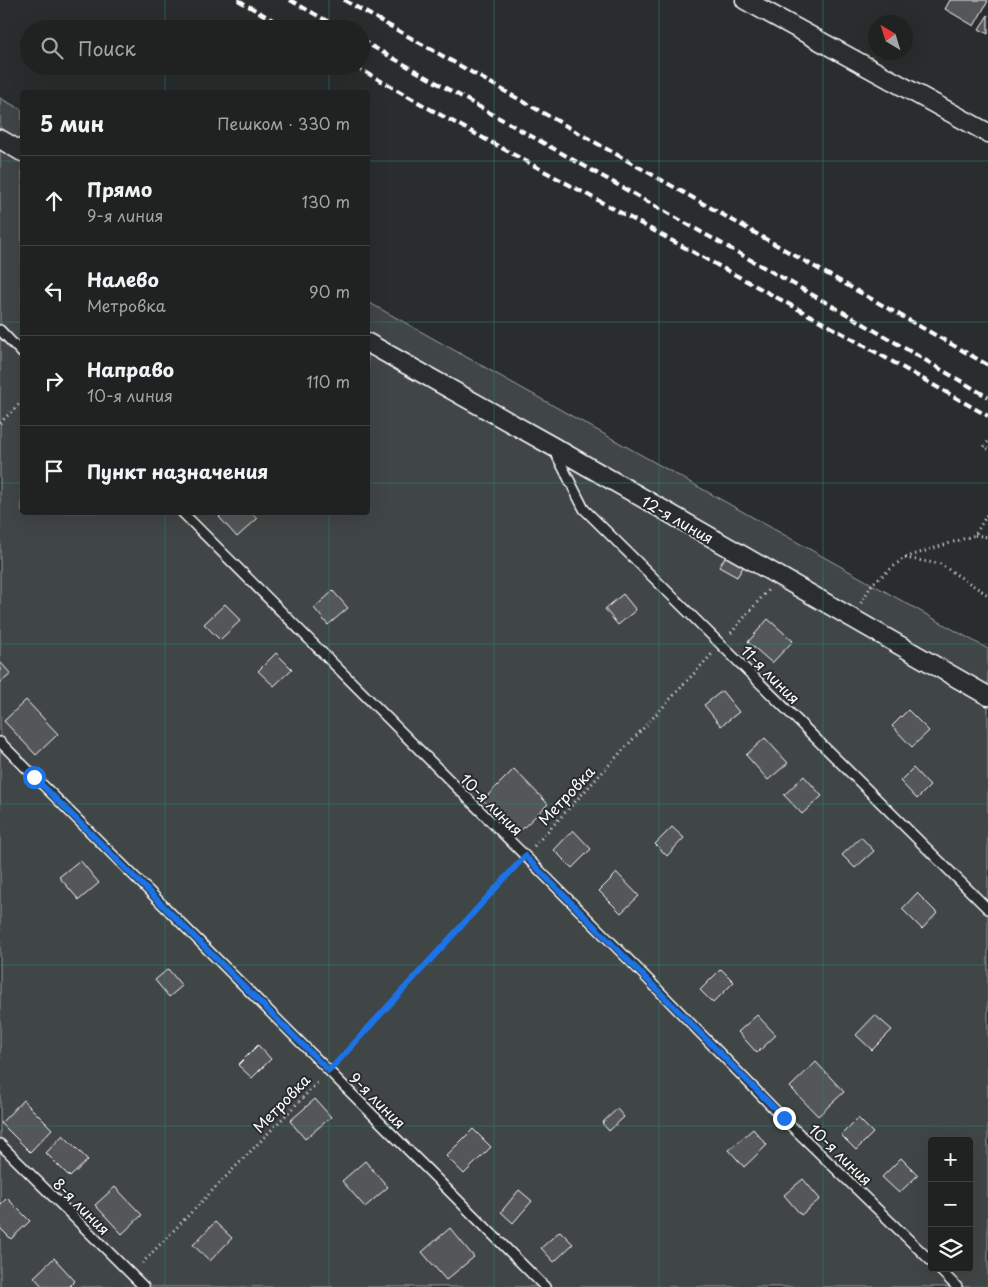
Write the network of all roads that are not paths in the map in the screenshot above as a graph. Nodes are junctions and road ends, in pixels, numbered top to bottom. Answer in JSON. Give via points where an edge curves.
{"nodes":[{"id":1,"x":745,"y":0,"type":"edge"},
{"id":2,"x":988,"y":133,"type":"edge"},
{"id":3,"x":0,"y":139,"type":"edge"},
{"id":4,"x":20,"y":151,"type":"edge"},
{"id":5,"x":0,"y":330,"type":"edge"},
{"id":6,"x":370,"y":344,"type":"edge"},
{"id":7,"x":20,"y":351,"type":"edge"},
{"id":8,"x":552,"y":446,"type":"junction"},
{"id":9,"x":185,"y":515,"type":"edge"},
{"id":10,"x":988,"y":696,"type":"edge"},
{"id":11,"x":0,"y":742,"type":"edge"},
{"id":12,"x":988,"y":909,"type":"edge"},
{"id":13,"x":0,"y":1144,"type":"edge"},
{"id":14,"x":928,"y":1258,"type":"edge"},
{"id":15,"x":942,"y":1272,"type":"edge"},
{"id":16,"x":144,"y":1287,"type":"edge"},
{"id":17,"x":545,"y":1287,"type":"edge"},
{"id":18,"x":957,"y":1287,"type":"edge"}],
"edges":[{"from":1,"to":2,"type":"street"},
{"from":3,"to":4,"type":"street"},
{"from":5,"to":7,"type":"lane"},
{"from":6,"to":8,"type":"street","name":"12-я линия"},
{"from":8,"to":10,"type":"street","name":"12-я линия"},
{"from":8,"to":12,"type":"lane","name":"11-я линия","via":[[584,509]]},
{"from":9,"to":14,"type":"lane","name":"10-я линия","via":[[784,1118]]},
{"from":11,"to":17,"type":"lane","name":"9-я линия"},
{"from":13,"to":16,"type":"lane","name":"8-я линия"},
{"from":15,"to":18,"type":"lane"}]}
